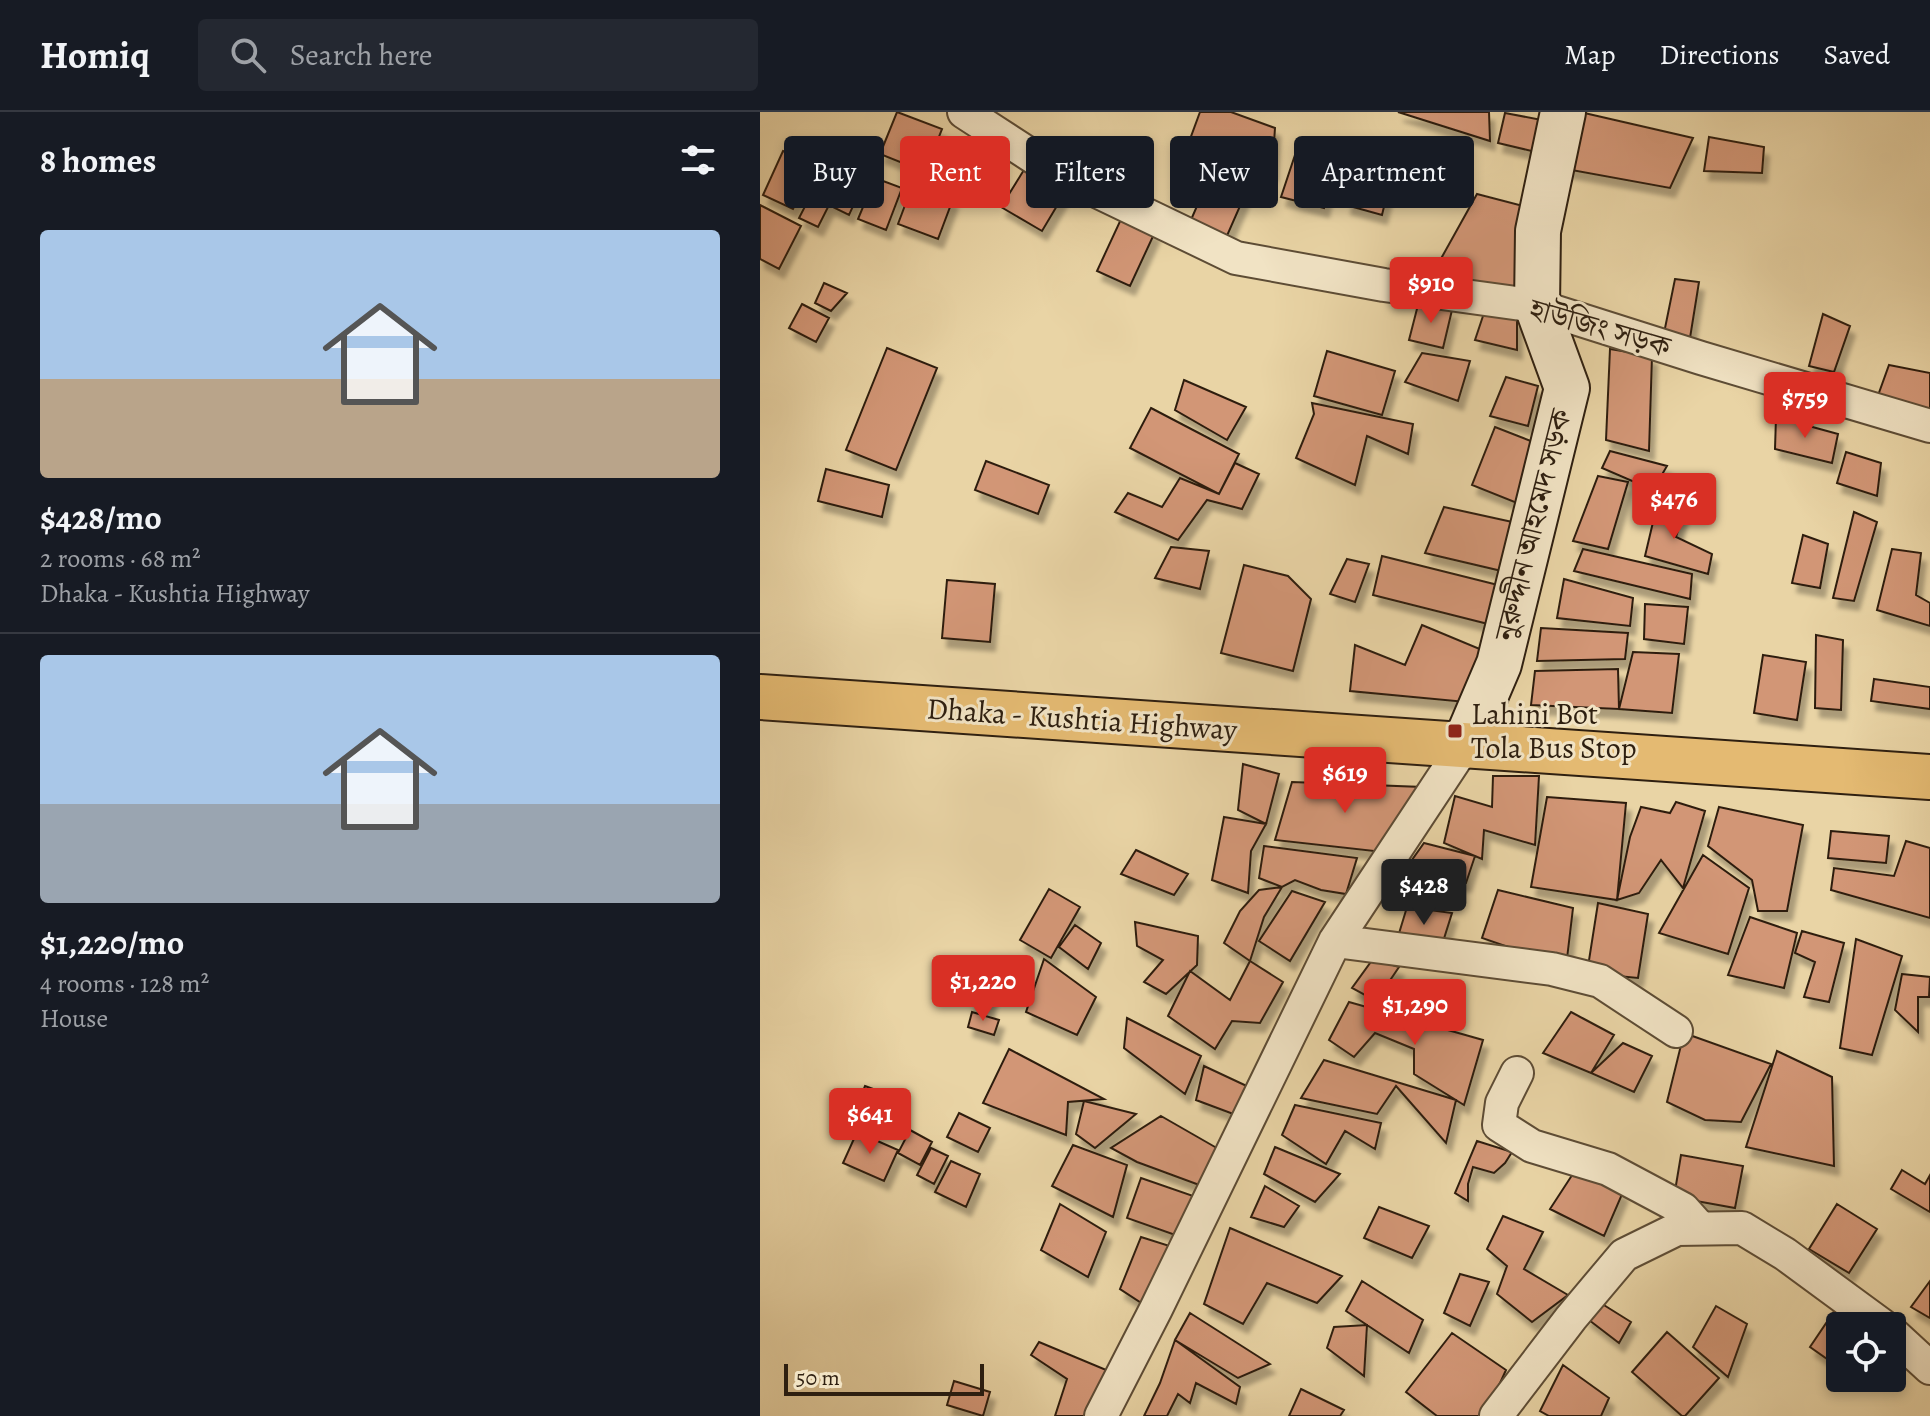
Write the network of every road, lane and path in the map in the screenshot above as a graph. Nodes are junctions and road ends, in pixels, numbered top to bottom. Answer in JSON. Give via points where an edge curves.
{"nodes":[{"id":1,"x":964,"y":112,"type":"edge"},
{"id":2,"x":1563,"y":112,"type":"edge"},
{"id":3,"x":1537,"y":306,"type":"junction"},
{"id":4,"x":1930,"y":426,"type":"edge"},
{"id":5,"x":760,"y":697,"type":"edge"},
{"id":6,"x":1464,"y":746,"type":"junction"},
{"id":7,"x":1930,"y":777,"type":"edge"},
{"id":8,"x":1335,"y":941,"type":"junction"},
{"id":9,"x":1676,"y":1031,"type":"dead end"},
{"id":10,"x":1517,"y":1073,"type":"dead end"},
{"id":11,"x":1700,"y":1228,"type":"junction"},
{"id":12,"x":1864,"y":1312,"type":"edge"},
{"id":13,"x":1906,"y":1346,"type":"edge"},
{"id":14,"x":1930,"y":1368,"type":"edge"},
{"id":15,"x":1101,"y":1416,"type":"edge"},
{"id":16,"x":1496,"y":1416,"type":"edge"}],
"edges":[{"from":1,"to":3,"type":"street","name":"হাউজিং সড়ক","via":[[1055,171],[1236,258]]},
{"from":2,"to":3,"type":"main road","name":"নুরুদ্দীন আহমেদ সড়ক","via":[[1538,231]]},
{"from":3,"to":4,"type":"street","name":"হাউজিং সড়ক"},
{"from":3,"to":6,"type":"main road","name":"নুরুদ্দীন আহমেদ সড়ক","via":[[1567,388],[1499,664]]},
{"from":5,"to":6,"type":"main road","name":"Dhaka - Kushtia Highway"},
{"from":6,"to":7,"type":"main road","name":"Dhaka - Kushtia Highway"},
{"from":6,"to":8,"type":"street"},
{"from":8,"to":9,"type":"street","via":[[1552,969],[1600,981]]},
{"from":8,"to":15,"type":"street"},
{"from":10,"to":11,"type":"street","via":[[1502,1103],[1499,1125],[1532,1146],[1608,1169],[1683,1209]]},
{"from":11,"to":12,"type":"street","via":[[1742,1228]]},
{"from":11,"to":16,"type":"street","via":[[1677,1229],[1624,1255]]},
{"from":13,"to":14,"type":"street"}]}
